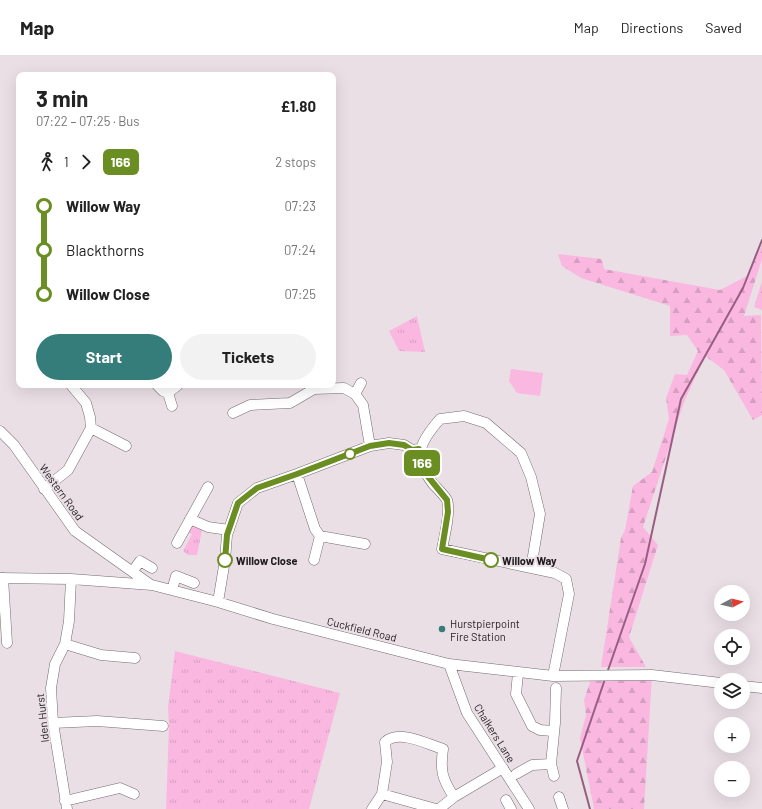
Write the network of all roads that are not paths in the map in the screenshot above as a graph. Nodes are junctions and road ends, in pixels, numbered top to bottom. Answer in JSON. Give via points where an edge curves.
{"nodes":[{"id":1,"x":361,"y":383,"type":"dead end"},
{"id":2,"x":74,"y":388,"type":"edge"},
{"id":3,"x":160,"y":388,"type":"edge"},
{"id":4,"x":174,"y":388,"type":"edge"},
{"id":5,"x":312,"y":388,"type":"edge"},
{"id":6,"x":336,"y":388,"type":"edge"},
{"id":7,"x":168,"y":393,"type":"junction"},
{"id":8,"x":356,"y":394,"type":"junction"},
{"id":9,"x":172,"y":406,"type":"dead end"},
{"id":10,"x":233,"y":413,"type":"dead end"},
{"id":11,"x":91,"y":428,"type":"junction"},
{"id":12,"x":0,"y":431,"type":"edge"},
{"id":13,"x":126,"y":446,"type":"dead end"},
{"id":14,"x":370,"y":446,"type":"junction"},
{"id":15,"x":419,"y":449,"type":"junction"},
{"id":16,"x":297,"y":474,"type":"junction"},
{"id":17,"x":208,"y":487,"type":"dead end"},
{"id":18,"x":44,"y":489,"type":"junction"},
{"id":19,"x":190,"y":519,"type":"junction"},
{"id":20,"x":229,"y":530,"type":"junction"},
{"id":21,"x":320,"y":536,"type":"junction"},
{"id":22,"x":177,"y":543,"type":"dead end"},
{"id":23,"x":366,"y":544,"type":"dead end"},
{"id":24,"x":314,"y":560,"type":"dead end"},
{"id":25,"x":152,"y":568,"type":"dead end"},
{"id":26,"x":531,"y":568,"type":"junction"},
{"id":27,"x":133,"y":571,"type":"junction"},
{"id":28,"x":1,"y":578,"type":"edge"},
{"id":29,"x":71,"y":579,"type":"junction"},
{"id":30,"x":194,"y":583,"type":"dead end"},
{"id":31,"x":152,"y":585,"type":"junction"},
{"id":32,"x":172,"y":590,"type":"junction"},
{"id":33,"x":218,"y":602,"type":"junction"},
{"id":34,"x":7,"y":643,"type":"dead end"},
{"id":35,"x":65,"y":644,"type":"junction"},
{"id":36,"x":135,"y":658,"type":"dead end"},
{"id":37,"x":449,"y":664,"type":"junction"},
{"id":38,"x":518,"y":673,"type":"junction"},
{"id":39,"x":553,"y":676,"type":"junction"},
{"id":40,"x":714,"y":682,"type":"edge"},
{"id":41,"x":750,"y":687,"type":"edge"},
{"id":42,"x":556,"y":688,"type":"dead end"},
{"id":43,"x":762,"y":688,"type":"edge"},
{"id":44,"x":53,"y":723,"type":"junction"},
{"id":45,"x":163,"y":726,"type":"dead end"},
{"id":46,"x":553,"y":731,"type":"junction"},
{"id":47,"x":550,"y":764,"type":"junction"},
{"id":48,"x":502,"y":768,"type":"junction"},
{"id":49,"x":516,"y":774,"type":"dead end"},
{"id":50,"x":554,"y":776,"type":"dead end"},
{"id":51,"x":134,"y":794,"type":"dead end"},
{"id":52,"x":382,"y":794,"type":"junction"},
{"id":53,"x":454,"y":797,"type":"junction"},
{"id":54,"x":559,"y":797,"type":"dead end"},
{"id":55,"x":506,"y":800,"type":"dead end"},
{"id":56,"x":66,"y":805,"type":"edge"},
{"id":57,"x":372,"y":809,"type":"edge"},
{"id":58,"x":437,"y":809,"type":"edge"},
{"id":59,"x":511,"y":809,"type":"edge"},
{"id":60,"x":530,"y":809,"type":"edge"},
{"id":61,"x":563,"y":809,"type":"edge"}],
"edges":[{"from":1,"to":8,"type":"street"},
{"from":2,"to":11,"type":"street","via":[[86,402]]},
{"from":3,"to":7,"type":"street"},
{"from":4,"to":7,"type":"street"},
{"from":5,"to":10,"type":"street","via":[[290,403],[250,405]]},
{"from":6,"to":8,"type":"street","via":[[344,388]]},
{"from":7,"to":9,"type":"street"},
{"from":8,"to":14,"type":"street","via":[[363,405]]},
{"from":11,"to":13,"type":"street"},
{"from":11,"to":18,"type":"street","via":[[68,470]]},
{"from":12,"to":18,"type":"street","name":"Western Road","via":[[14,445]]},
{"from":14,"to":15,"type":"street","via":[[389,443],[404,445],[412,450]]},
{"from":14,"to":16,"type":"street"},
{"from":15,"to":26,"type":"street","via":[[426,474],[447,500],[448,512],[442,549]]},
{"from":15,"to":26,"type":"street","via":[[427,433],[440,419],[464,416],[486,422],[521,453],[531,477],[540,514]]},
{"from":16,"to":20,"type":"street","via":[[257,488],[238,503]]},
{"from":16,"to":21,"type":"street"},
{"from":17,"to":19,"type":"street"},
{"from":18,"to":27,"type":"street","name":"Western Road","via":[[75,531]]},
{"from":19,"to":20,"type":"street","via":[[208,528]]},
{"from":19,"to":22,"type":"street"},
{"from":20,"to":33,"type":"street"},
{"from":21,"to":23,"type":"street"},
{"from":21,"to":24,"type":"street"},
{"from":25,"to":27,"type":"street","via":[[140,561]]},
{"from":26,"to":39,"type":"street","via":[[555,573],[566,579],[569,594]]},
{"from":27,"to":31,"type":"street","name":"Western Road"},
{"from":28,"to":29,"type":"street","name":"Cuckfield Road"},
{"from":28,"to":34,"type":"street"},
{"from":29,"to":31,"type":"street","name":"Cuckfield Road"},
{"from":29,"to":35,"type":"street","name":"Iden Hurst"},
{"from":30,"to":32,"type":"street","via":[[176,576]]},
{"from":31,"to":32,"type":"street","name":"Cuckfield Road"},
{"from":32,"to":33,"type":"street","name":"Cuckfield Road"},
{"from":33,"to":37,"type":"street","name":"Cuckfield Road","via":[[273,619]]},
{"from":35,"to":36,"type":"street","via":[[101,656]]},
{"from":35,"to":44,"type":"street","name":"Iden Hurst","via":[[55,664],[50,688]]},
{"from":37,"to":38,"type":"street","name":"Cuckfield Road"},
{"from":37,"to":48,"type":"street","name":"Chalkers Lane","via":[[467,713]]},
{"from":38,"to":39,"type":"street","name":"Cuckfield Road"},
{"from":38,"to":46,"type":"street","via":[[516,694],[532,726],[540,730]]},
{"from":39,"to":40,"type":"street","name":"Cuckfield Road","via":[[652,675]]},
{"from":41,"to":43,"type":"street"},
{"from":42,"to":46,"type":"street"},
{"from":44,"to":45,"type":"street","via":[[97,721]]},
{"from":44,"to":56,"type":"street","name":"Iden Hurst"},
{"from":46,"to":47,"type":"street"},
{"from":47,"to":49,"type":"street","via":[[532,765]]},
{"from":47,"to":50,"type":"street"},
{"from":48,"to":53,"type":"street"},
{"from":48,"to":60,"type":"street","name":"Chalkers Lane"},
{"from":51,"to":56,"type":"street","via":[[120,788]]},
{"from":52,"to":53,"type":"street","via":[[387,762],[385,742],[390,737],[400,736],[443,749],[441,766],[445,784]]},
{"from":52,"to":57,"type":"street"},
{"from":52,"to":58,"type":"street"},
{"from":53,"to":58,"type":"street"},
{"from":54,"to":61,"type":"street"},
{"from":55,"to":59,"type":"street"}]}
